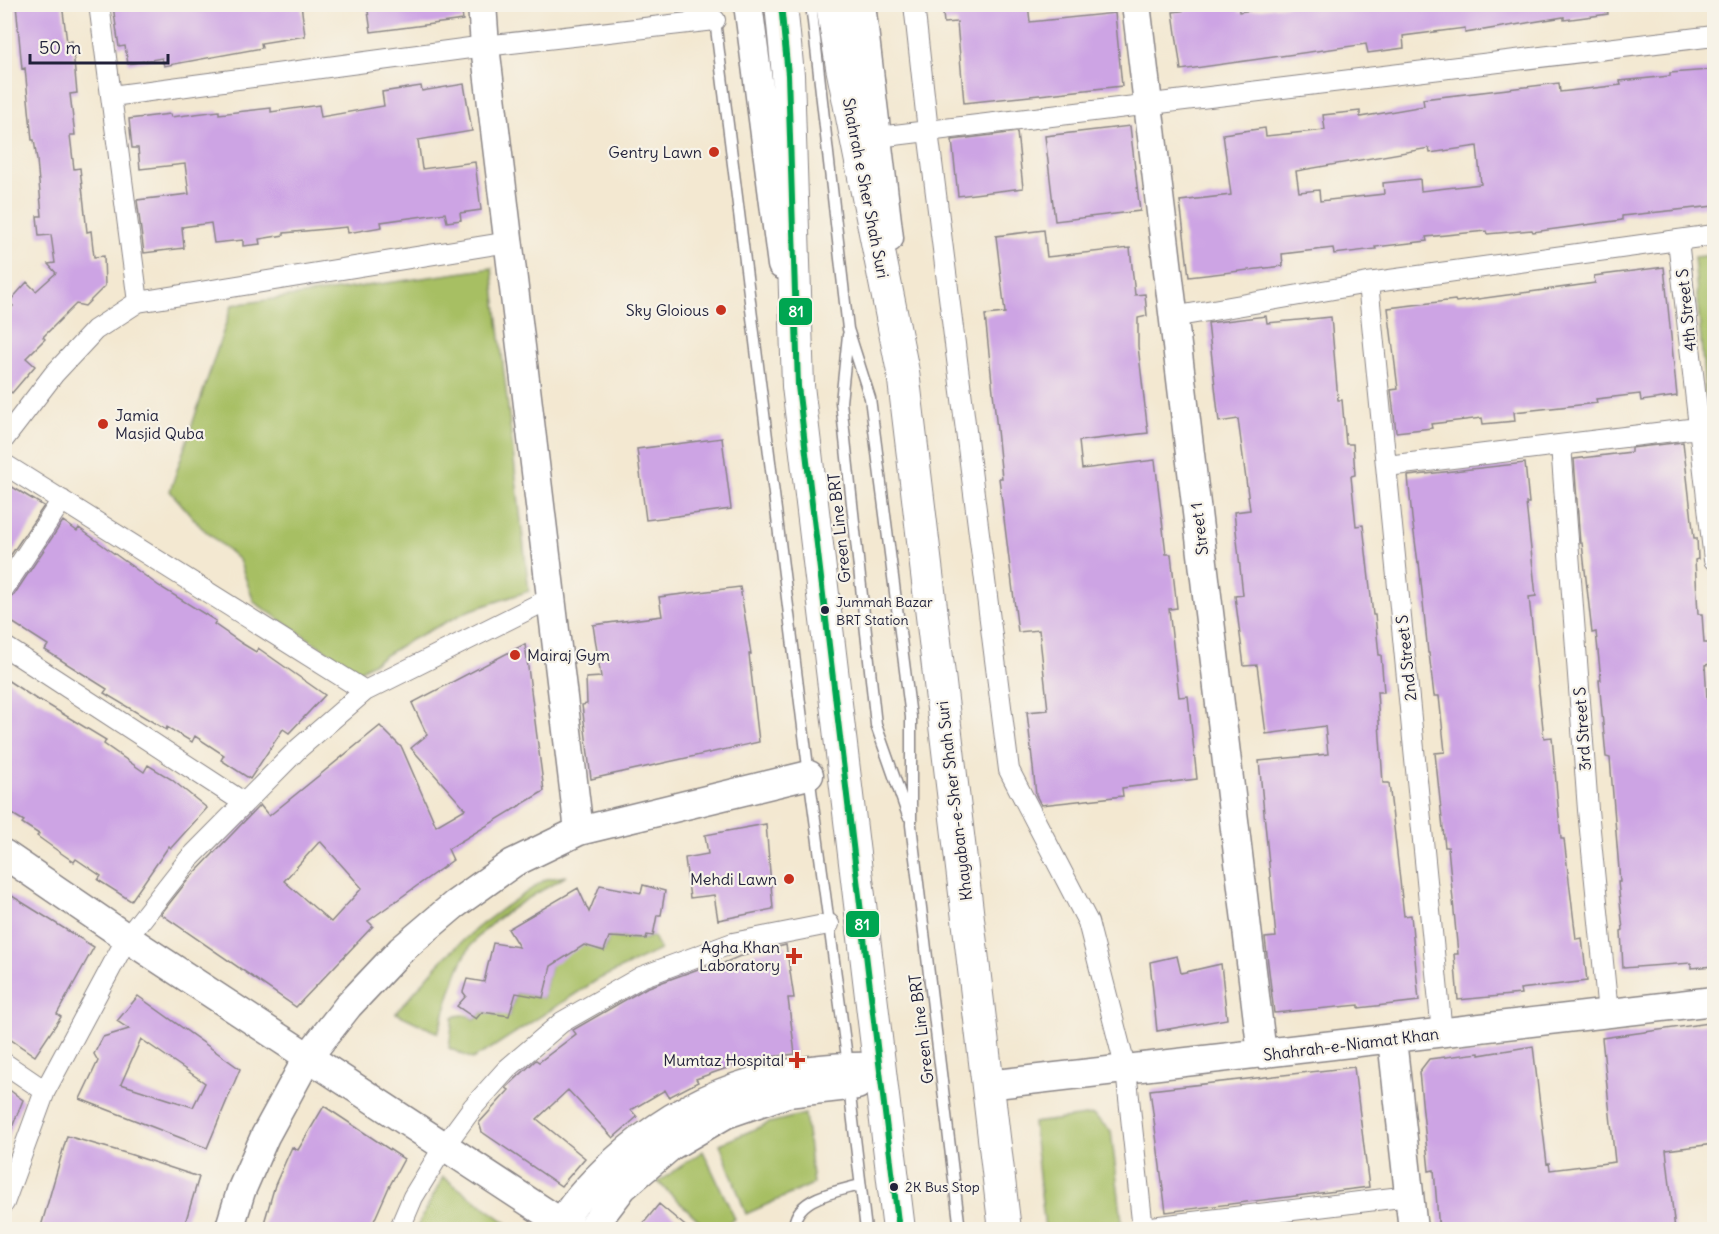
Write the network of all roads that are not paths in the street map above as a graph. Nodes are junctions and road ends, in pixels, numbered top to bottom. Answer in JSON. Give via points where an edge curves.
{"nodes":[{"id":1,"x":99,"y":4,"type":"edge"},
{"id":2,"x":482,"y":4,"type":"edge"},
{"id":3,"x":748,"y":4,"type":"edge"},
{"id":4,"x":780,"y":4,"type":"edge"},
{"id":5,"x":861,"y":4,"type":"edge"},
{"id":6,"x":914,"y":4,"type":"edge"},
{"id":7,"x":1136,"y":4,"type":"edge"},
{"id":8,"x":818,"y":7,"type":"edge"},
{"id":9,"x":714,"y":12,"type":"edge"},
{"id":10,"x":1714,"y":36,"type":"edge"},
{"id":11,"x":485,"y":46,"type":"junction"},
{"id":12,"x":112,"y":96,"type":"junction"},
{"id":13,"x":1148,"y":104,"type":"junction"},
{"id":14,"x":928,"y":131,"type":"junction"},
{"id":15,"x":878,"y":137,"type":"junction"},
{"id":16,"x":1714,"y":235,"type":"edge"},
{"id":17,"x":1678,"y":240,"type":"junction"},
{"id":18,"x":509,"y":242,"type":"junction"},
{"id":19,"x":1368,"y":283,"type":"junction"},
{"id":20,"x":138,"y":302,"type":"junction"},
{"id":21,"x":1173,"y":317,"type":"junction"},
{"id":22,"x":848,"y":329,"type":"junction"},
{"id":23,"x":903,"y":372,"type":"junction"},
{"id":24,"x":798,"y":386,"type":"junction"},
{"id":25,"x":1707,"y":427,"type":"edge"},
{"id":26,"x":4,"y":439,"type":"edge"},
{"id":27,"x":1561,"y":445,"type":"junction"},
{"id":28,"x":4,"y":464,"type":"edge"},
{"id":29,"x":1387,"y":466,"type":"junction"},
{"id":30,"x":62,"y":500,"type":"junction"},
{"id":31,"x":1714,"y":560,"type":"edge"},
{"id":32,"x":4,"y":588,"type":"edge"},
{"id":33,"x":551,"y":598,"type":"junction"},
{"id":34,"x":4,"y":646,"type":"edge"},
{"id":35,"x":365,"y":691,"type":"junction"},
{"id":36,"x":809,"y":775,"type":"junction"},
{"id":37,"x":243,"y":802,"type":"junction"},
{"id":38,"x":911,"y":825,"type":"junction"},
{"id":39,"x":579,"y":831,"type":"junction"},
{"id":40,"x":4,"y":854,"type":"edge"},
{"id":41,"x":829,"y":924,"type":"junction"},
{"id":42,"x":127,"y":938,"type":"junction"},
{"id":43,"x":1714,"y":1000,"type":"edge"},
{"id":44,"x":1608,"y":1013,"type":"junction"},
{"id":45,"x":1442,"y":1033,"type":"junction"},
{"id":46,"x":1392,"y":1039,"type":"junction"},
{"id":47,"x":1262,"y":1054,"type":"junction"},
{"id":48,"x":308,"y":1057,"type":"junction"},
{"id":49,"x":4,"y":1063,"type":"edge"},
{"id":50,"x":1126,"y":1070,"type":"junction"},
{"id":51,"x":849,"y":1076,"type":"junction"},
{"id":52,"x":880,"y":1076,"type":"junction"},
{"id":53,"x":987,"y":1085,"type":"junction"},
{"id":54,"x":45,"y":1091,"type":"junction"},
{"id":55,"x":445,"y":1145,"type":"junction"},
{"id":56,"x":860,"y":1185,"type":"junction"},
{"id":57,"x":1409,"y":1196,"type":"junction"},
{"id":58,"x":4,"y":1203,"type":"edge"},
{"id":59,"x":563,"y":1227,"type":"edge"},
{"id":60,"x":1143,"y":1229,"type":"edge"},
{"id":61,"x":229,"y":1230,"type":"edge"},
{"id":62,"x":399,"y":1230,"type":"edge"},
{"id":63,"x":590,"y":1230,"type":"edge"},
{"id":64,"x":794,"y":1230,"type":"edge"},
{"id":65,"x":866,"y":1230,"type":"edge"},
{"id":66,"x":899,"y":1230,"type":"edge"},
{"id":67,"x":960,"y":1230,"type":"edge"},
{"id":68,"x":1005,"y":1230,"type":"edge"},
{"id":69,"x":1413,"y":1230,"type":"edge"}],
"edges":[{"from":1,"to":12,"type":"street"},
{"from":2,"to":11,"type":"street"},
{"from":3,"to":24,"type":"street"},
{"from":4,"to":24,"type":"main road","via":[[788,75]]},
{"from":5,"to":15,"type":"street"},
{"from":6,"to":14,"type":"street"},
{"from":7,"to":13,"type":"street","name":"Street 1"},
{"from":8,"to":22,"type":"lane","name":"Green Line BRT"},
{"from":8,"to":23,"type":"main road","name":"Shahrah e Sher Shah Suri","via":[[842,68]]},
{"from":9,"to":11,"type":"street"},
{"from":9,"to":36,"type":"lane"},
{"from":10,"to":13,"type":"street"},
{"from":11,"to":12,"type":"street"},
{"from":11,"to":18,"type":"street"},
{"from":12,"to":20,"type":"street"},
{"from":13,"to":14,"type":"street"},
{"from":13,"to":21,"type":"street","name":"Street 1"},
{"from":14,"to":15,"type":"street"},
{"from":14,"to":50,"type":"street","via":[[1009,770],[1088,922]]},
{"from":15,"to":23,"type":"street"},
{"from":16,"to":17,"type":"street"},
{"from":17,"to":19,"type":"street"},
{"from":17,"to":25,"type":"street","name":"4th Street S"},
{"from":18,"to":20,"type":"street"},
{"from":18,"to":33,"type":"street"},
{"from":19,"to":21,"type":"street"},
{"from":19,"to":29,"type":"street","name":"2nd Street S"},
{"from":20,"to":26,"type":"street","via":[[95,330],[54,374]]},
{"from":21,"to":47,"type":"street","name":"Street 1"},
{"from":22,"to":38,"type":"lane","name":"Green Line BRT","via":[[870,398],[911,717]]},
{"from":22,"to":38,"type":"lane","name":"Green Line BRT","via":[[841,402],[876,725]]},
{"from":23,"to":53,"type":"main road","name":"Khayaban-e-Sher Shah Suri"},
{"from":24,"to":52,"type":"main road"},
{"from":25,"to":27,"type":"street"},
{"from":25,"to":31,"type":"street","name":"4th Street S"},
{"from":27,"to":29,"type":"street"},
{"from":27,"to":44,"type":"street","name":"3rd Street S","via":[[1588,810]]},
{"from":28,"to":30,"type":"street"},
{"from":29,"to":45,"type":"street","name":"2nd Street S"},
{"from":30,"to":32,"type":"street"},
{"from":30,"to":35,"type":"street"},
{"from":33,"to":35,"type":"street"},
{"from":33,"to":39,"type":"street"},
{"from":34,"to":37,"type":"street"},
{"from":35,"to":37,"type":"street"},
{"from":36,"to":39,"type":"street"},
{"from":36,"to":41,"type":"lane"},
{"from":37,"to":42,"type":"street","via":[[189,859]]},
{"from":38,"to":67,"type":"lane","name":"Green Line BRT"},
{"from":39,"to":48,"type":"street","via":[[513,863],[454,905],[394,958],[348,1006]]},
{"from":40,"to":42,"type":"street"},
{"from":41,"to":51,"type":"lane"},
{"from":41,"to":55,"type":"street","via":[[733,943],[641,977],[562,1022],[507,1069]]},
{"from":42,"to":48,"type":"street"},
{"from":42,"to":54,"type":"street"},
{"from":43,"to":44,"type":"street","name":"Shahrah-e-Niamat Khan"},
{"from":44,"to":45,"type":"street","name":"Shahrah-e-Niamat Khan"},
{"from":45,"to":46,"type":"street","name":"Shahrah-e-Niamat Khan"},
{"from":46,"to":47,"type":"street","name":"Shahrah-e-Niamat Khan"},
{"from":46,"to":57,"type":"street"},
{"from":47,"to":50,"type":"street","name":"Shahrah-e-Niamat Khan"},
{"from":48,"to":55,"type":"street"},
{"from":48,"to":61,"type":"street","via":[[265,1136]]},
{"from":49,"to":54,"type":"street"},
{"from":50,"to":53,"type":"street","name":"Shahrah-e-Niamat Khan"},
{"from":50,"to":60,"type":"street"},
{"from":51,"to":52,"type":"street"},
{"from":51,"to":56,"type":"lane"},
{"from":51,"to":59,"type":"street","via":[[792,1072],[737,1086],[685,1109],[596,1178]]},
{"from":51,"to":63,"type":"street","via":[[726,1114],[671,1146],[623,1187]]},
{"from":52,"to":66,"type":"main road"},
{"from":53,"to":68,"type":"main road","name":"Khayaban-e-Sher Shah Suri"},
{"from":54,"to":58,"type":"street"},
{"from":55,"to":59,"type":"street"},
{"from":55,"to":62,"type":"street","via":[[413,1197]]},
{"from":56,"to":64,"type":"lane","via":[[815,1198],[797,1214]]},
{"from":56,"to":65,"type":"lane"},
{"from":57,"to":60,"type":"street"},
{"from":57,"to":69,"type":"street"}]}
